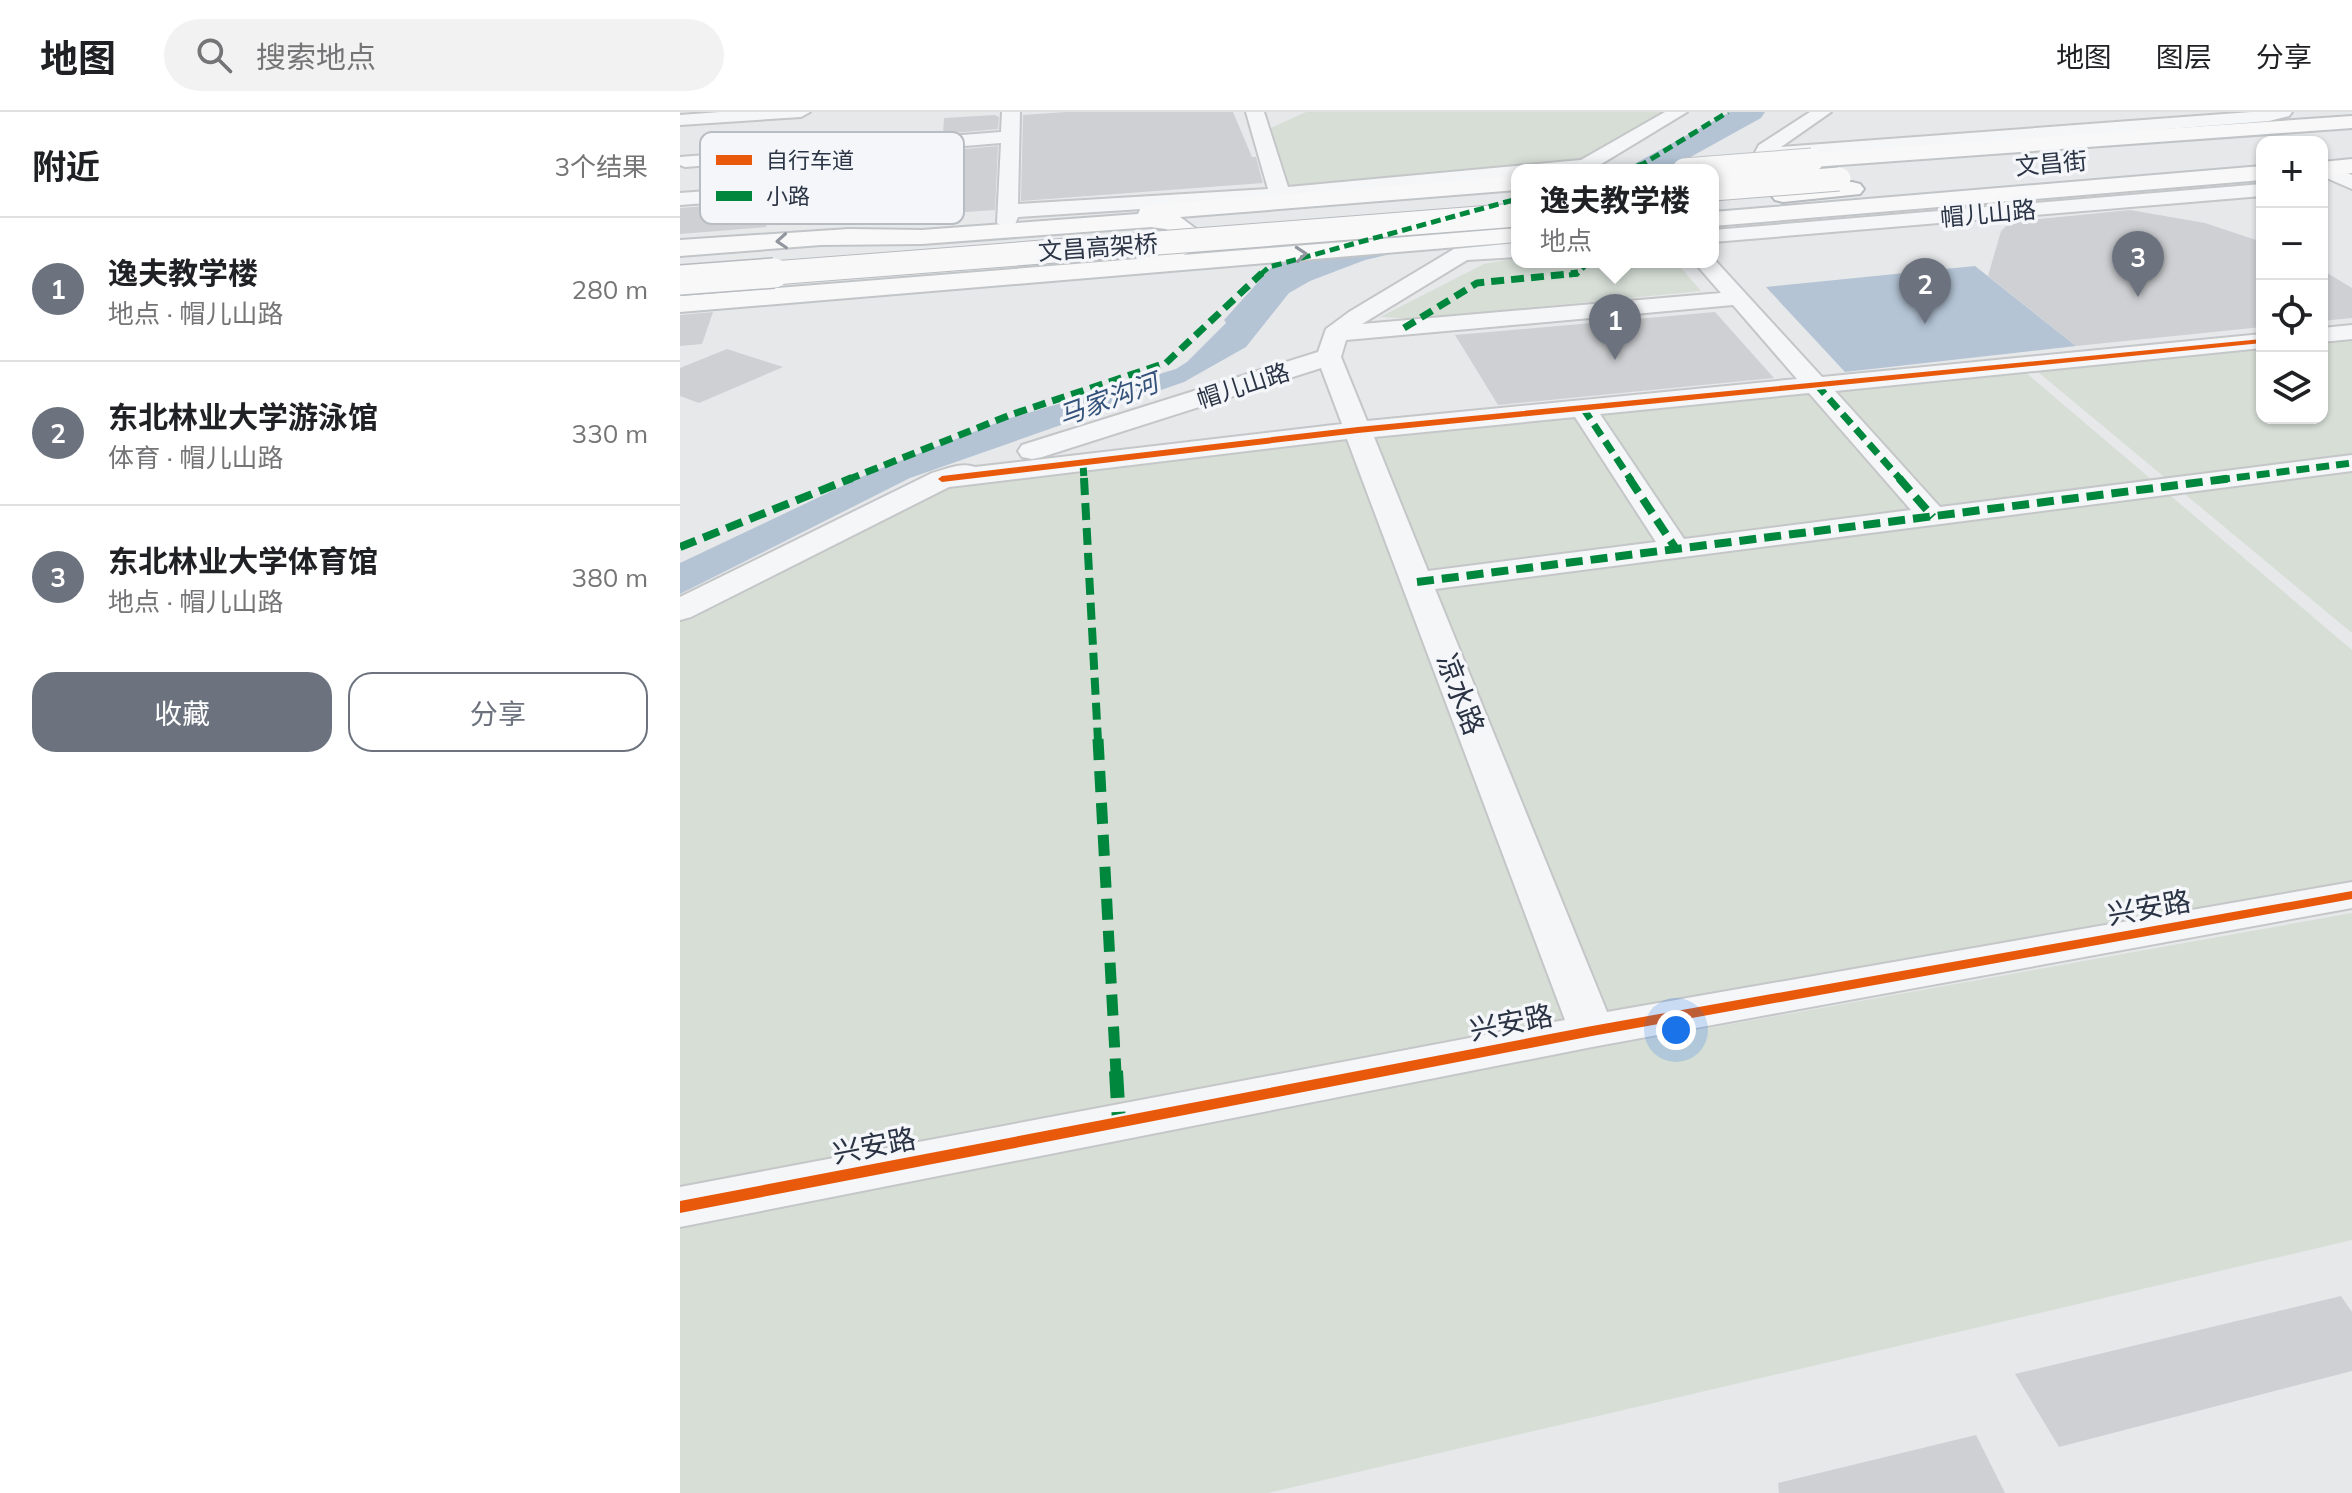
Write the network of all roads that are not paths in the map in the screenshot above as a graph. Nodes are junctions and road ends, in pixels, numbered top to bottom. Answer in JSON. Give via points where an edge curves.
{"nodes":[{"id":1,"x":801,"y":112,"type":"edge"},
{"id":2,"x":1011,"y":112,"type":"edge"},
{"id":3,"x":1255,"y":112,"type":"edge"},
{"id":4,"x":1678,"y":112,"type":"edge"},
{"id":5,"x":1822,"y":112,"type":"edge"},
{"id":6,"x":2283,"y":112,"type":"edge"},
{"id":7,"x":680,"y":120,"type":"edge"},
{"id":8,"x":2352,"y":122,"type":"edge"},
{"id":9,"x":782,"y":132,"type":"edge"},
{"id":10,"x":2352,"y":132,"type":"edge"},
{"id":11,"x":1011,"y":137,"type":"junction"},
{"id":12,"x":2328,"y":137,"type":"edge"},
{"id":13,"x":2352,"y":139,"type":"edge"},
{"id":14,"x":964,"y":140,"type":"edge"},
{"id":15,"x":2328,"y":141,"type":"edge"},
{"id":16,"x":692,"y":145,"type":"edge"},
{"id":17,"x":2256,"y":147,"type":"edge"},
{"id":18,"x":1763,"y":154,"type":"junction"},
{"id":19,"x":2256,"y":157,"type":"edge"},
{"id":20,"x":1594,"y":164,"type":"edge"},
{"id":21,"x":1719,"y":167,"type":"edge"},
{"id":22,"x":2328,"y":169,"type":"edge"},
{"id":23,"x":2352,"y":169,"type":"edge"},
{"id":24,"x":1511,"y":172,"type":"edge"},
{"id":25,"x":2256,"y":174,"type":"edge"},
{"id":26,"x":2227,"y":176,"type":"junction"},
{"id":27,"x":1988,"y":179,"type":"junction"},
{"id":28,"x":1511,"y":184,"type":"edge"},
{"id":29,"x":1719,"y":189,"type":"edge"},
{"id":30,"x":1853,"y":191,"type":"junction"},
{"id":31,"x":2256,"y":191,"type":"edge"},
{"id":32,"x":1280,"y":194,"type":"junction"},
{"id":33,"x":1719,"y":194,"type":"edge"},
{"id":34,"x":700,"y":197,"type":"edge"},
{"id":35,"x":1719,"y":198,"type":"edge"},
{"id":36,"x":680,"y":199,"type":"edge"},
{"id":37,"x":1511,"y":204,"type":"edge"},
{"id":38,"x":1511,"y":215,"type":"edge"},
{"id":39,"x":1007,"y":217,"type":"junction"},
{"id":40,"x":1719,"y":218,"type":"edge"},
{"id":41,"x":964,"y":222,"type":"edge"},
{"id":42,"x":945,"y":224,"type":"edge"},
{"id":43,"x":1719,"y":235,"type":"edge"},
{"id":44,"x":1511,"y":236,"type":"edge"},
{"id":45,"x":821,"y":238,"type":"junction"},
{"id":46,"x":680,"y":248,"type":"edge"},
{"id":47,"x":1511,"y":250,"type":"edge"},
{"id":48,"x":680,"y":267,"type":"edge"},
{"id":49,"x":1711,"y":268,"type":"edge"},
{"id":50,"x":680,"y":280,"type":"edge"},
{"id":51,"x":680,"y":290,"type":"edge"},
{"id":52,"x":1739,"y":298,"type":"junction"},
{"id":53,"x":680,"y":304,"type":"edge"},
{"id":54,"x":2352,"y":332,"type":"edge"},
{"id":55,"x":2328,"y":334,"type":"edge"},
{"id":56,"x":2256,"y":342,"type":"edge"},
{"id":57,"x":1332,"y":346,"type":"junction"},
{"id":58,"x":1816,"y":384,"type":"junction"},
{"id":59,"x":1583,"y":408,"type":"junction"},
{"id":60,"x":1358,"y":430,"type":"junction"},
{"id":61,"x":2352,"y":463,"type":"edge"},
{"id":62,"x":942,"y":479,"type":"junction"},
{"id":63,"x":1933,"y":517,"type":"junction"},
{"id":64,"x":1676,"y":549,"type":"junction"},
{"id":65,"x":1417,"y":582,"type":"junction"},
{"id":66,"x":680,"y":610,"type":"edge"},
{"id":67,"x":2352,"y":895,"type":"edge"},
{"id":68,"x":1592,"y":1031,"type":"junction"},
{"id":69,"x":680,"y":1207,"type":"edge"}],
"edges":[{"from":1,"to":9,"type":"street"},
{"from":2,"to":11,"type":"street"},
{"from":3,"to":32,"type":"street"},
{"from":4,"to":20,"type":"street"},
{"from":5,"to":18,"type":"street"},
{"from":6,"to":18,"type":"street"},
{"from":7,"to":16,"type":"street"},
{"from":8,"to":21,"type":"main road","bridge":true},
{"from":10,"to":12,"type":"main road"},
{"from":11,"to":14,"type":"street"},
{"from":11,"to":39,"type":"street"},
{"from":13,"to":15,"type":"main road"},
{"from":17,"to":30,"type":"main road","name":"文昌街"},
{"from":18,"to":33,"type":"street","via":[[1752,175]]},
{"from":19,"to":27,"type":"main road","name":"文昌街"},
{"from":22,"to":23,"type":"main road"},
{"from":24,"to":32,"type":"street"},
{"from":25,"to":26,"type":"main road"},
{"from":26,"to":27,"type":"main road"},
{"from":26,"to":30,"type":"main road"},
{"from":27,"to":30,"type":"main road","name":"文昌街"},
{"from":28,"to":39,"type":"main road"},
{"from":29,"to":30,"type":"main road","bridge":true},
{"from":30,"to":35,"type":"main road"},
{"from":30,"to":40,"type":"main road"},
{"from":31,"to":43,"type":"street","name":"帽儿山路"},
{"from":32,"to":39,"type":"street"},
{"from":34,"to":36,"type":"street"},
{"from":37,"to":48,"type":"main road","name":"文昌高架桥"},
{"from":38,"to":50,"type":"main road","name":"文昌高架桥","bridge":true},
{"from":39,"to":41,"type":"main road"},
{"from":42,"to":45,"type":"main road"},
{"from":53,"to":44,"type":"main road","one_way":true},
{"from":45,"to":46,"type":"main road","one_way":true},
{"from":45,"to":51,"type":"main road","via":[[922,237],[1137,220],[1172,222],[1187,231],[1186,245],[1176,249]]},
{"from":47,"to":57,"type":"street","name":"帽儿山路","via":[[1462,254],[1357,317]]},
{"from":49,"to":52,"type":"street"},
{"from":52,"to":57,"type":"street"},
{"from":52,"to":58,"type":"street"},
{"from":54,"to":55,"type":"street"},
{"from":56,"to":58,"type":"street"},
{"from":57,"to":60,"type":"street","name":"凉水路"},
{"from":57,"to":62,"type":"street","name":"帽儿山路"},
{"from":58,"to":59,"type":"street"},
{"from":58,"to":63,"type":"street"},
{"from":59,"to":60,"type":"street"},
{"from":59,"to":64,"type":"street"},
{"from":60,"to":62,"type":"street"},
{"from":60,"to":65,"type":"street","name":"凉水路"},
{"from":61,"to":63,"type":"street"},
{"from":62,"to":66,"type":"street","name":"帽儿山路"},
{"from":63,"to":64,"type":"street"},
{"from":64,"to":65,"type":"street"},
{"from":65,"to":68,"type":"street","name":"凉水路"},
{"from":67,"to":68,"type":"street","name":"兴安路"},
{"from":68,"to":69,"type":"street","name":"兴安路"}]}
